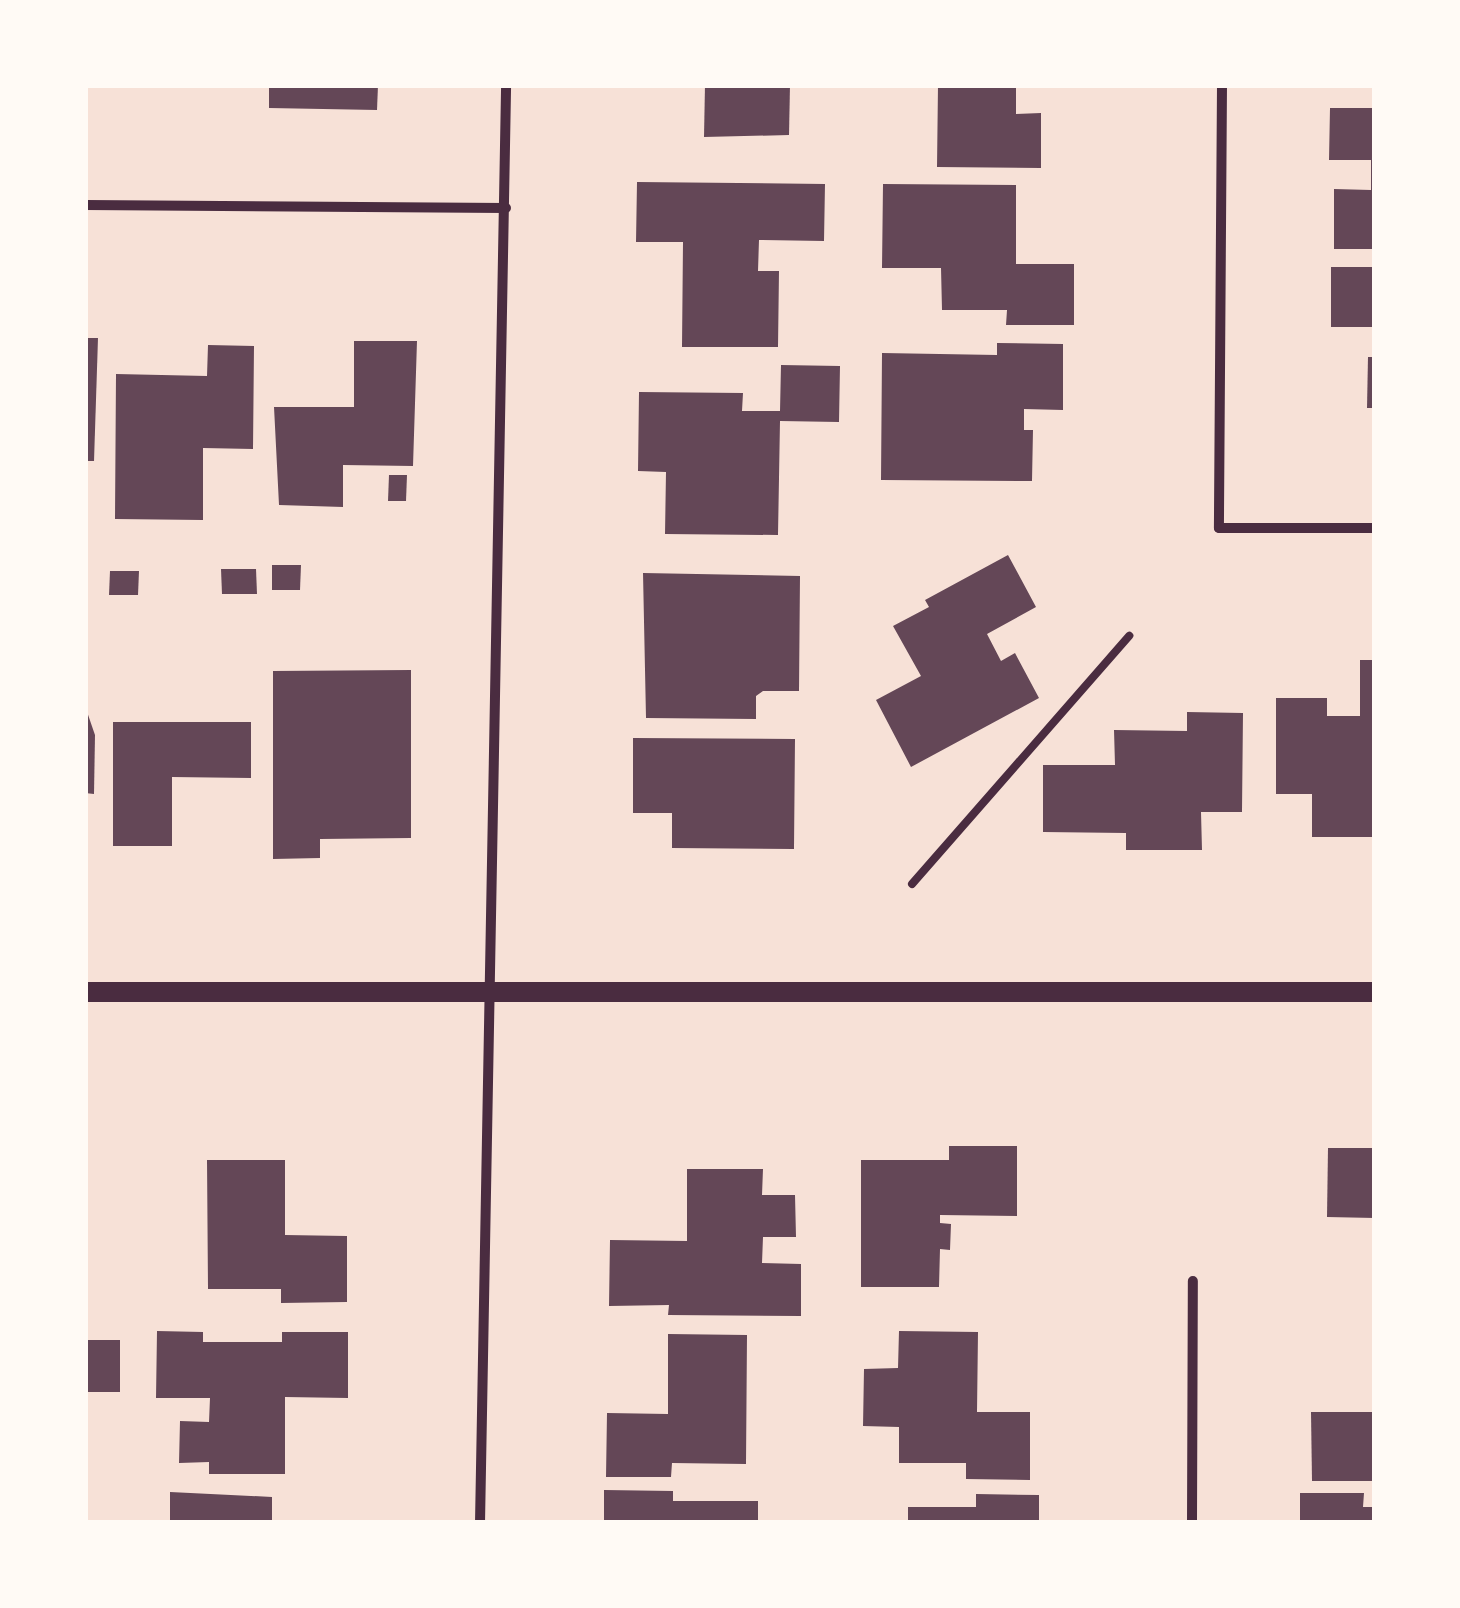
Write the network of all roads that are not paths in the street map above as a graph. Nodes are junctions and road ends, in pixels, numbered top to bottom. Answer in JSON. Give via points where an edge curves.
{"nodes":[{"id":1,"x":506,"y":85,"type":"edge"},
{"id":2,"x":1222,"y":85,"type":"edge"},
{"id":3,"x":85,"y":205,"type":"edge"},
{"id":4,"x":506,"y":208,"type":"junction"},
{"id":5,"x":1375,"y":528,"type":"edge"},
{"id":6,"x":1129,"y":636,"type":"dead end"},
{"id":7,"x":912,"y":884,"type":"dead end"},
{"id":8,"x":486,"y":991,"type":"junction"},
{"id":9,"x":85,"y":992,"type":"edge"},
{"id":10,"x":1375,"y":992,"type":"edge"},
{"id":11,"x":1193,"y":1281,"type":"dead end"},
{"id":12,"x":480,"y":1523,"type":"edge"},
{"id":13,"x":1192,"y":1523,"type":"edge"}],
"edges":[{"from":1,"to":4,"type":"street"},
{"from":2,"to":5,"type":"street","via":[[1219,528]]},
{"from":3,"to":4,"type":"street"},
{"from":4,"to":8,"type":"street"},
{"from":6,"to":7,"type":"lane"},
{"from":8,"to":9,"type":"main road"},
{"from":8,"to":10,"type":"main road"},
{"from":8,"to":12,"type":"street"},
{"from":11,"to":13,"type":"street"}]}
